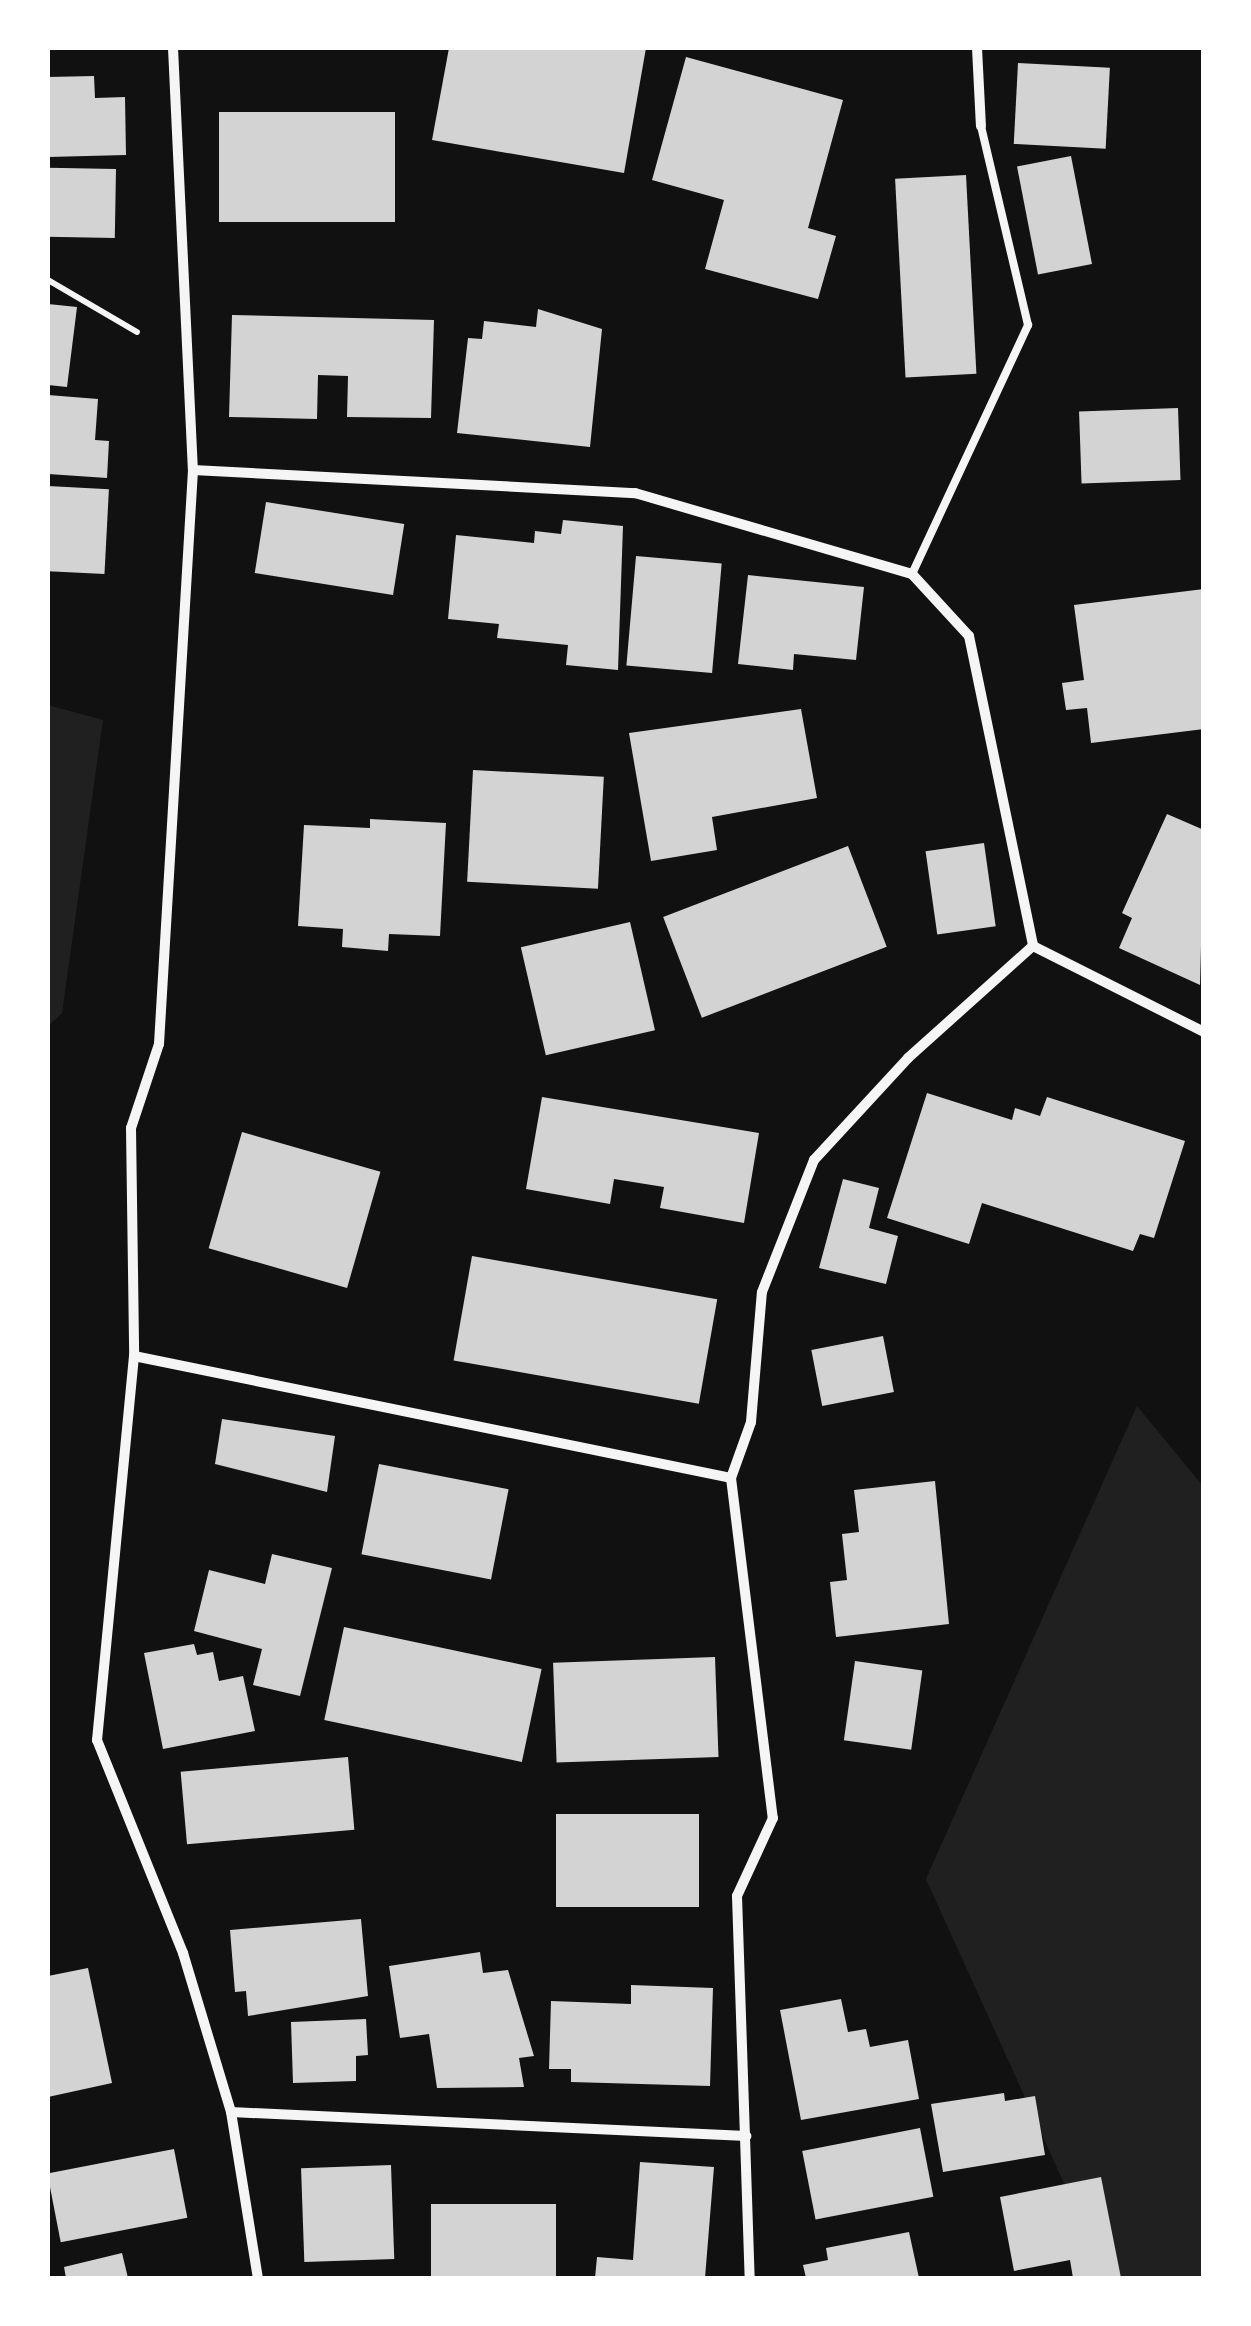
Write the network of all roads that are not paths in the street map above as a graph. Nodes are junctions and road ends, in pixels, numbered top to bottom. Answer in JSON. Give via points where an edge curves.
{"nodes":[{"id":1,"x":172,"y":48,"type":"edge"},
{"id":2,"x":976,"y":48,"type":"edge"},
{"id":3,"x":981,"y":126,"type":"joint"},
{"id":4,"x":192,"y":470,"type":"junction"},
{"id":5,"x":912,"y":574,"type":"junction"},
{"id":6,"x":1033,"y":946,"type":"junction"},
{"id":7,"x":1204,"y":1032,"type":"edge"},
{"id":8,"x":134,"y":1356,"type":"junction"},
{"id":9,"x":731,"y":1478,"type":"junction"},
{"id":10,"x":231,"y":2112,"type":"junction"},
{"id":11,"x":746,"y":2136,"type":"junction"},
{"id":12,"x":258,"y":2278,"type":"edge"},
{"id":13,"x":750,"y":2278,"type":"edge"}],
"edges":[{"from":1,"to":4,"type":"street"},
{"from":2,"to":3,"type":"street"},
{"from":3,"to":5,"type":"lane","via":[[1028,325]]},
{"from":4,"to":5,"type":"street","via":[[635,494]]},
{"from":4,"to":8,"type":"street","via":[[159,1044],[131,1128]]},
{"from":5,"to":6,"type":"street","via":[[969,636]]},
{"from":6,"to":7,"type":"street"},
{"from":6,"to":9,"type":"street","via":[[814,1160],[762,1292],[752,1422]]},
{"from":8,"to":9,"type":"street"},
{"from":8,"to":10,"type":"street","via":[[96,1740],[184,1953]]},
{"from":9,"to":11,"type":"street","via":[[773,1818],[737,1896]]},
{"from":10,"to":11,"type":"street"},
{"from":10,"to":12,"type":"street"},
{"from":11,"to":13,"type":"street"}]}
